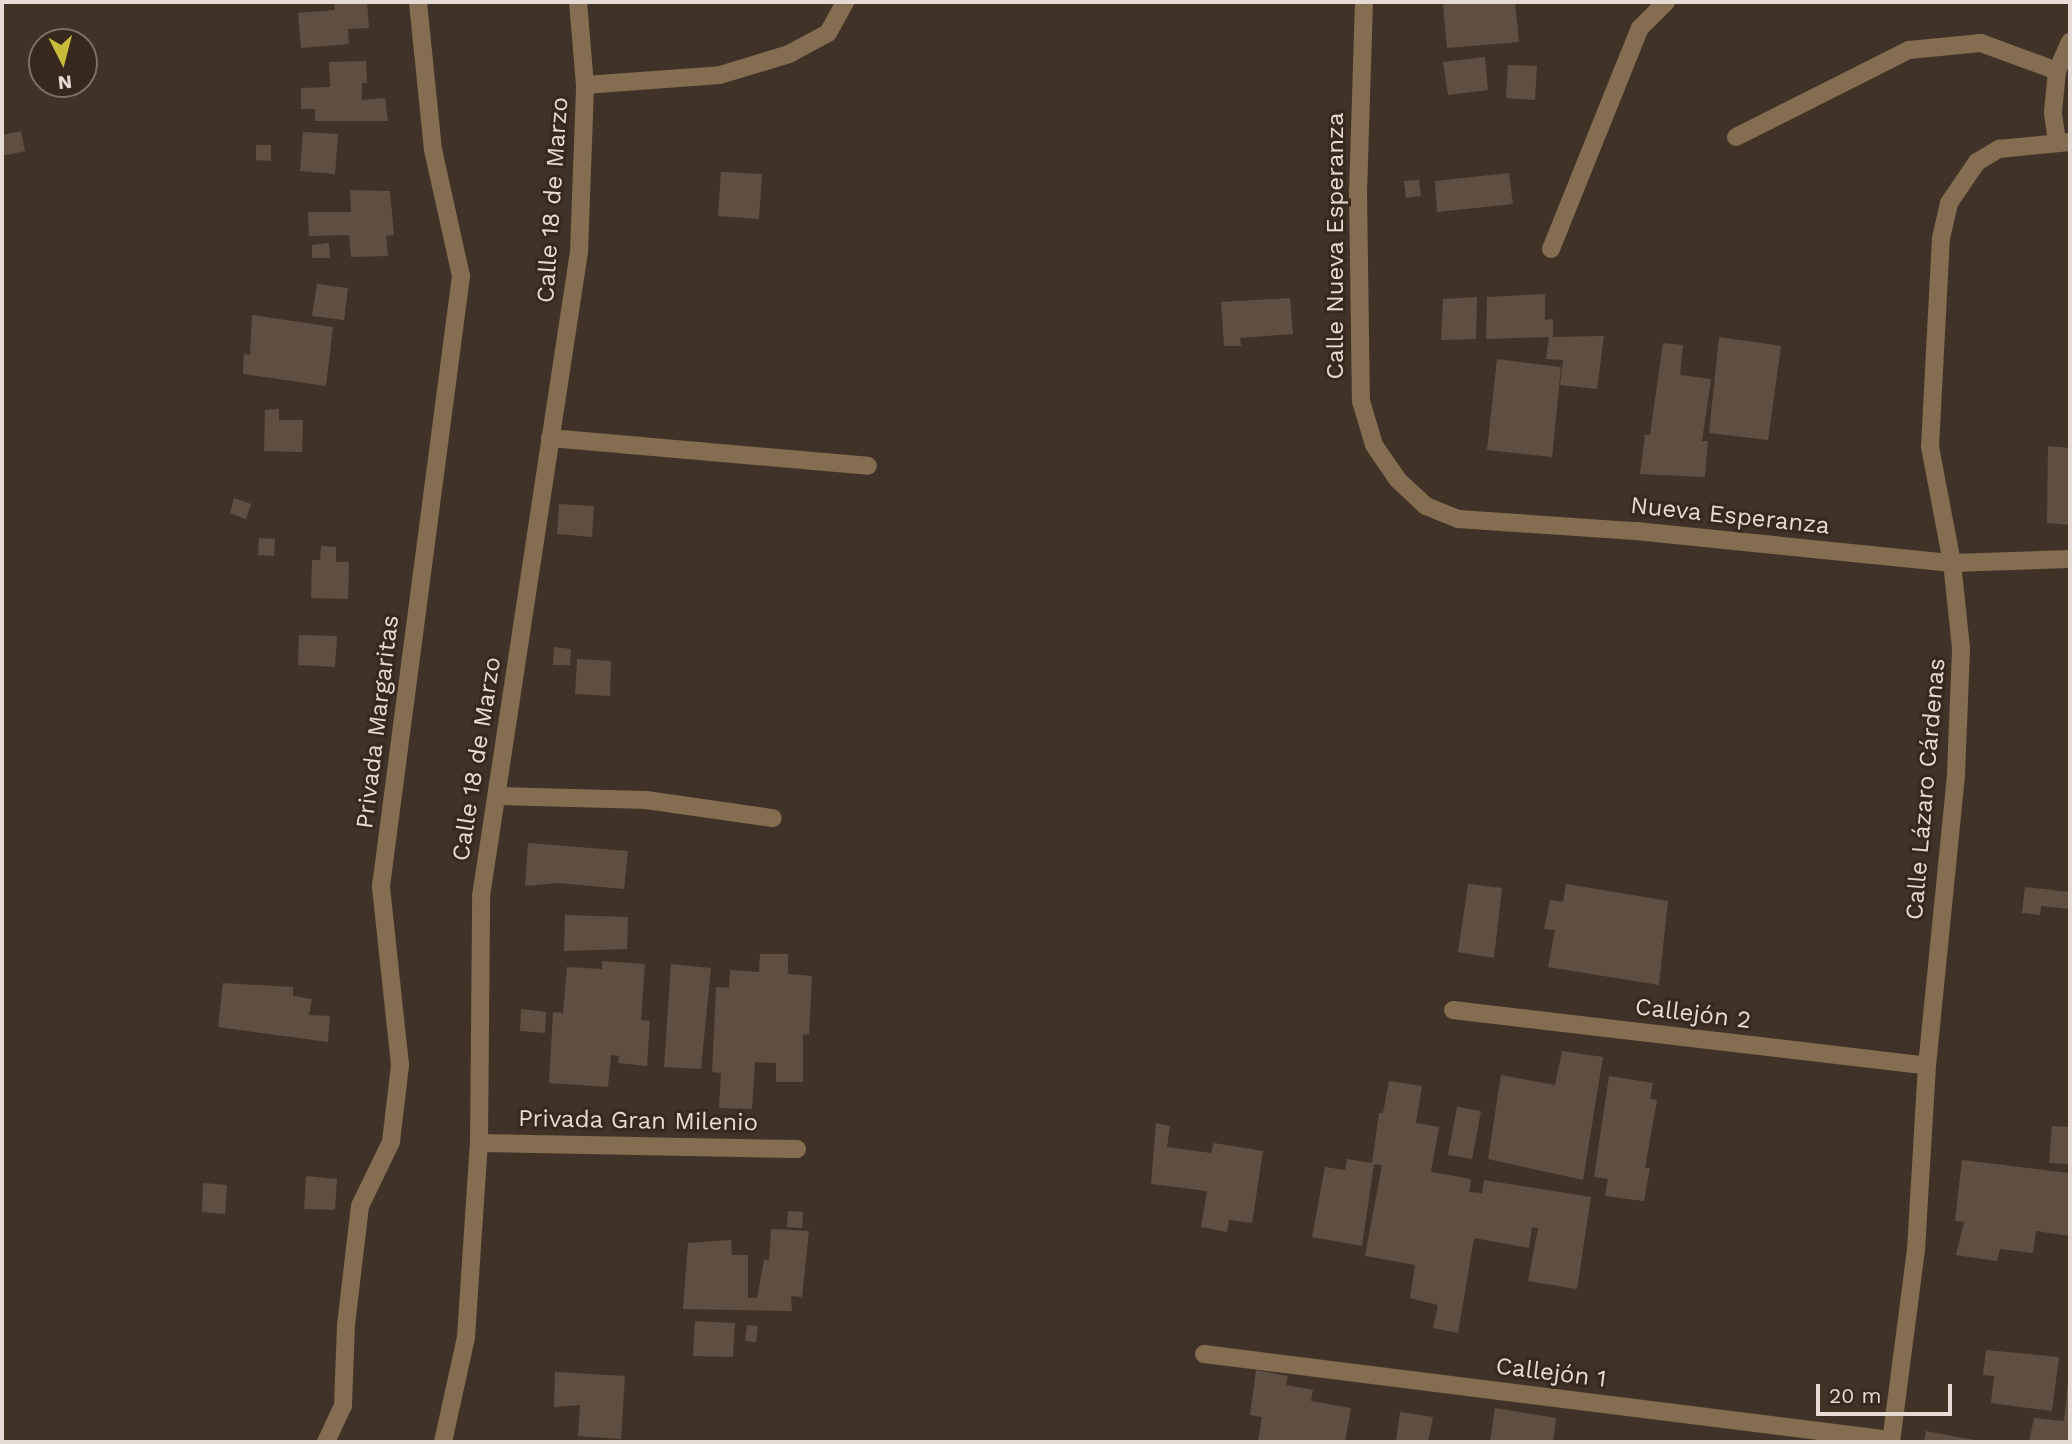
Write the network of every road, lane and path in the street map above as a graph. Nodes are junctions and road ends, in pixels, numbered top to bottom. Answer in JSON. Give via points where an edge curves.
{"nodes":[{"id":1,"x":418,"y":2,"type":"edge"},
{"id":2,"x":578,"y":2,"type":"edge"},
{"id":3,"x":845,"y":2,"type":"edge"},
{"id":4,"x":1364,"y":2,"type":"edge"},
{"id":5,"x":1666,"y":2,"type":"edge"},
{"id":6,"x":2070,"y":42,"type":"edge"},
{"id":7,"x":2057,"y":71,"type":"junction"},
{"id":8,"x":586,"y":85,"type":"junction"},
{"id":9,"x":1736,"y":137,"type":"dead end"},
{"id":10,"x":2064,"y":142,"type":"edge"},
{"id":11,"x":1551,"y":249,"type":"dead end"},
{"id":12,"x":550,"y":438,"type":"junction"},
{"id":13,"x":868,"y":466,"type":"dead end"},
{"id":14,"x":1398,"y":480,"type":"joint"},
{"id":15,"x":2070,"y":559,"type":"edge"},
{"id":16,"x":1952,"y":563,"type":"junction"},
{"id":17,"x":496,"y":796,"type":"junction"},
{"id":18,"x":773,"y":818,"type":"dead end"},
{"id":19,"x":1453,"y":1010,"type":"dead end"},
{"id":20,"x":1927,"y":1066,"type":"junction"},
{"id":21,"x":479,"y":1143,"type":"junction"},
{"id":22,"x":797,"y":1149,"type":"dead end"},
{"id":23,"x":1204,"y":1354,"type":"dead end"},
{"id":24,"x":1891,"y":1441,"type":"edge"},
{"id":25,"x":326,"y":1442,"type":"edge"},
{"id":26,"x":443,"y":1442,"type":"edge"}],
"edges":[{"from":1,"to":25,"type":"street","name":"Privada Margaritas","via":[[432,150],[461,276],[381,886],[400,1065],[391,1142],[360,1206],[346,1325],[343,1406]]},
{"from":2,"to":8,"type":"street","name":"Calle 18 de Marzo"},
{"from":3,"to":8,"type":"street","via":[[828,33],[789,54],[720,75]]},
{"from":4,"to":14,"type":"street","name":"Calle Nueva Esperanza","via":[[1358,191],[1361,401],[1374,445]]},
{"from":5,"to":11,"type":"street","via":[[1640,28]]},
{"from":6,"to":7,"type":"street"},
{"from":7,"to":9,"type":"street","via":[[1981,43],[1909,50]]},
{"from":7,"to":10,"type":"street","via":[[2053,113]]},
{"from":8,"to":12,"type":"street","name":"Calle 18 de Marzo","via":[[579,252]]},
{"from":10,"to":16,"type":"street","name":"Calle Lázaro Cárdenas","via":[[1999,149],[1977,162],[1950,203],[1941,238],[1934,321],[1930,447]]},
{"from":12,"to":13,"type":"street"},
{"from":12,"to":17,"type":"street","name":"Calle 18 de Marzo"},
{"from":14,"to":16,"type":"street","name":"Nueva Esperanza","via":[[1426,506],[1458,519],[1636,531]]},
{"from":15,"to":16,"type":"street","name":"Nueva Esperanza"},
{"from":16,"to":20,"type":"street","name":"Calle Lázaro Cárdenas","via":[[1961,648],[1956,774]]},
{"from":17,"to":18,"type":"street","via":[[646,800]]},
{"from":17,"to":21,"type":"street","name":"Calle 18 de Marzo","via":[[481,896]]},
{"from":19,"to":20,"type":"street","name":"Callejón 2"},
{"from":20,"to":24,"type":"street","name":"Calle Lázaro Cárdenas","via":[[1916,1250]]},
{"from":21,"to":22,"type":"street","name":"Privada Gran Milenio"},
{"from":21,"to":26,"type":"street","name":"Calle 18 de Marzo","via":[[466,1337]]},
{"from":23,"to":24,"type":"street","name":"Callejón 1"}]}
